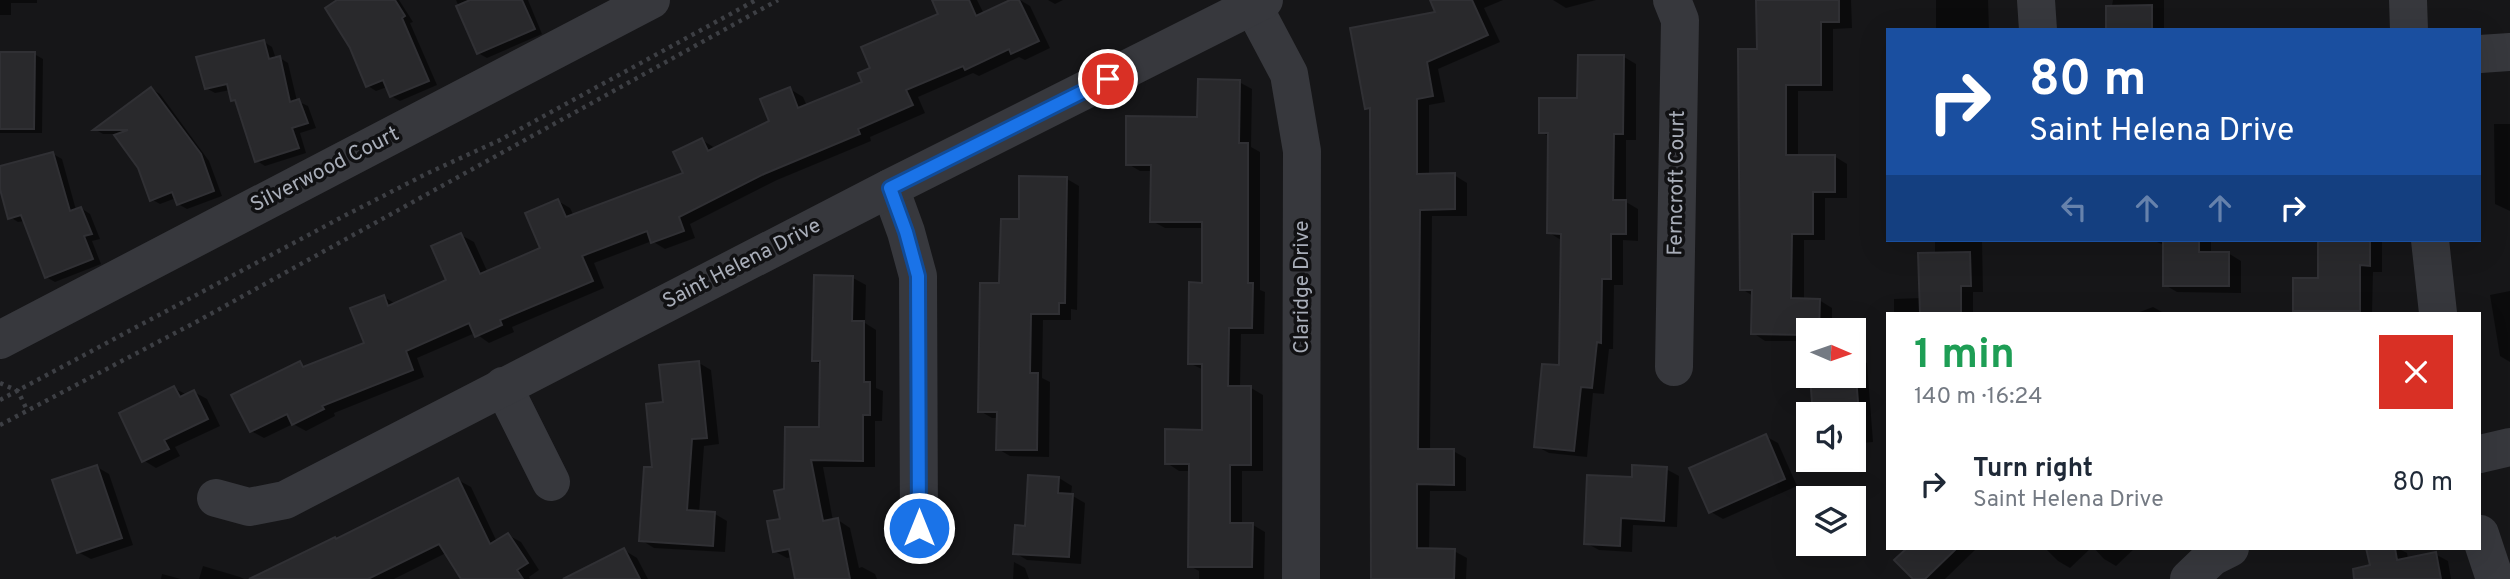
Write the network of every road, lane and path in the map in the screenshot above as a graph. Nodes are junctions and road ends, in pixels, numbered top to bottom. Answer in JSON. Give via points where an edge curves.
{"nodes":[{"id":1,"x":650,"y":0,"type":"edge"},
{"id":2,"x":756,"y":0,"type":"edge"},
{"id":3,"x":778,"y":0,"type":"edge"},
{"id":4,"x":1672,"y":0,"type":"edge"},
{"id":5,"x":2036,"y":0,"type":"edge"},
{"id":6,"x":2408,"y":0,"type":"edge"},
{"id":7,"x":1259,"y":3,"type":"edge"},
{"id":8,"x":2038,"y":28,"type":"edge"},
{"id":9,"x":2409,"y":28,"type":"edge"},
{"id":10,"x":2510,"y":52,"type":"edge"},
{"id":11,"x":2481,"y":54,"type":"edge"},
{"id":12,"x":890,"y":188,"type":"junction"},
{"id":13,"x":2430,"y":242,"type":"edge"},
{"id":14,"x":2438,"y":312,"type":"edge"},
{"id":15,"x":0,"y":340,"type":"edge"},
{"id":16,"x":1674,"y":367,"type":"dead end"},
{"id":17,"x":0,"y":383,"type":"edge"},
{"id":18,"x":503,"y":386,"type":"junction"},
{"id":19,"x":18,"y":391,"type":"junction"},
{"id":20,"x":0,"y":400,"type":"edge"},
{"id":21,"x":27,"y":410,"type":"junction"},
{"id":22,"x":0,"y":425,"type":"edge"},
{"id":23,"x":2510,"y":447,"type":"edge"},
{"id":24,"x":2481,"y":454,"type":"edge"},
{"id":25,"x":551,"y":482,"type":"dead end"},
{"id":26,"x":216,"y":498,"type":"dead end"},
{"id":27,"x":919,"y":528,"type":"dead end"},
{"id":28,"x":2481,"y":537,"type":"edge"},
{"id":29,"x":2226,"y":550,"type":"edge"},
{"id":30,"x":1301,"y":579,"type":"edge"},
{"id":31,"x":2189,"y":579,"type":"edge"},
{"id":32,"x":2496,"y":579,"type":"edge"}],
"edges":[{"from":1,"to":15,"type":"street","name":"Silverwood Court"},
{"from":2,"to":19,"type":"path","via":[[500,140],[334,221]]},
{"from":3,"to":21,"type":"path","via":[[196,322]]},
{"from":4,"to":16,"type":"street","name":"Ferncroft Court","via":[[1680,20]]},
{"from":5,"to":8,"type":"street"},
{"from":6,"to":9,"type":"street"},
{"from":7,"to":12,"type":"street","name":"Saint Helena Drive"},
{"from":7,"to":30,"type":"street","name":"Claridge Drive","via":[[1289,74],[1302,151]]},
{"from":10,"to":11,"type":"street"},
{"from":12,"to":18,"type":"street","name":"Saint Helena Drive"},
{"from":12,"to":27,"type":"street","via":[[918,276]]},
{"from":13,"to":14,"type":"street"},
{"from":17,"to":19,"type":"path"},
{"from":18,"to":25,"type":"street"},
{"from":18,"to":26,"type":"street","name":"Saint Helena Drive","via":[[285,500],[250,507]]},
{"from":19,"to":20,"type":"path"},
{"from":19,"to":21,"type":"path"},
{"from":21,"to":22,"type":"path"},
{"from":23,"to":24,"type":"street"},
{"from":28,"to":32,"type":"street"},
{"from":29,"to":31,"type":"street","via":[[2212,556]]}]}
